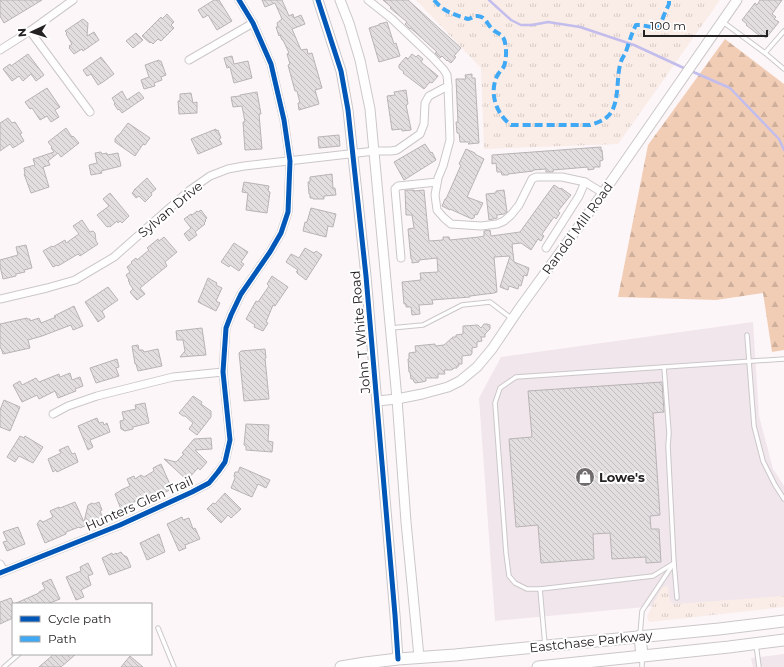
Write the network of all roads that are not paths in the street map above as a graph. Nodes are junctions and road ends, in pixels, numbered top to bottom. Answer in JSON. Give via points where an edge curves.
{"nodes":[{"id":1,"x":73,"y":0,"type":"edge"},
{"id":2,"x":239,"y":0,"type":"edge"},
{"id":3,"x":318,"y":0,"type":"edge"},
{"id":4,"x":340,"y":0,"type":"edge"},
{"id":5,"x":368,"y":0,"type":"edge"},
{"id":6,"x":737,"y":0,"type":"edge"},
{"id":7,"x":722,"y":22,"type":"junction"},
{"id":8,"x":253,"y":23,"type":"junction"},
{"id":9,"x":30,"y":31,"type":"junction"},
{"id":10,"x":784,"y":31,"type":"edge"},
{"id":11,"x":0,"y":50,"type":"edge"},
{"id":12,"x":765,"y":53,"type":"junction"},
{"id":13,"x":189,"y":60,"type":"dead end"},
{"id":14,"x":784,"y":69,"type":"edge"},
{"id":15,"x":448,"y":86,"type":"junction"},
{"id":16,"x":90,"y":112,"type":"dead end"},
{"id":17,"x":375,"y":152,"type":"junction"},
{"id":18,"x":352,"y":154,"type":"junction"},
{"id":19,"x":290,"y":161,"type":"junction"},
{"id":20,"x":437,"y":182,"type":"junction"},
{"id":21,"x":585,"y":182,"type":"junction"},
{"id":22,"x":604,"y":193,"type":"junction"},
{"id":23,"x":546,"y":248,"type":"dead end"},
{"id":24,"x":401,"y":258,"type":"dead end"},
{"id":25,"x":0,"y":299,"type":"edge"},
{"id":26,"x":512,"y":319,"type":"junction"},
{"id":27,"x":391,"y":328,"type":"junction"},
{"id":28,"x":747,"y":335,"type":"dead end"},
{"id":29,"x":784,"y":359,"type":"edge"},
{"id":30,"x":751,"y":361,"type":"junction"},
{"id":31,"x":664,"y":367,"type":"junction"},
{"id":32,"x":223,"y":372,"type":"junction"},
{"id":33,"x":397,"y":399,"type":"junction"},
{"id":34,"x":377,"y":401,"type":"junction"},
{"id":35,"x":53,"y":414,"type":"dead end"},
{"id":36,"x":784,"y":499,"type":"edge"},
{"id":37,"x":674,"y":563,"type":"junction"},
{"id":38,"x":0,"y":564,"type":"edge"},
{"id":39,"x":2,"y":572,"type":"edge"},
{"id":40,"x":540,"y":589,"type":"junction"},
{"id":41,"x":677,"y":598,"type":"dead end"},
{"id":42,"x":784,"y":621,"type":"edge"},
{"id":43,"x":158,"y":628,"type":"dead end"},
{"id":44,"x":640,"y":636,"type":"junction"},
{"id":45,"x":784,"y":640,"type":"edge"},
{"id":46,"x":756,"y":644,"type":"junction"},
{"id":47,"x":545,"y":646,"type":"junction"},
{"id":48,"x":18,"y":655,"type":"edge"},
{"id":49,"x":419,"y":662,"type":"edge"},
{"id":50,"x":642,"y":662,"type":"edge"},
{"id":51,"x":398,"y":663,"type":"edge"},
{"id":52,"x":4,"y":667,"type":"edge"},
{"id":53,"x":174,"y":667,"type":"edge"},
{"id":54,"x":341,"y":667,"type":"edge"},
{"id":55,"x":538,"y":667,"type":"edge"},
{"id":56,"x":759,"y":667,"type":"edge"}],
"edges":[{"from":1,"to":9,"type":"street"},
{"from":2,"to":8,"type":"street","name":"Hunters Glen Trail"},
{"from":3,"to":18,"type":"street","name":"John T White Road","via":[[341,71]]},
{"from":4,"to":17,"type":"street","via":[[360,60]]},
{"from":5,"to":15,"type":"street","via":[[432,57],[447,75]]},
{"from":6,"to":7,"type":"street","name":"Randol Mill Road"},
{"from":7,"to":12,"type":"lane"},
{"from":7,"to":22,"type":"street","name":"Randol Mill Road"},
{"from":8,"to":13,"type":"street"},
{"from":8,"to":19,"type":"street","name":"Hunters Glen Trail","via":[[271,64]]},
{"from":9,"to":11,"type":"street"},
{"from":9,"to":16,"type":"street"},
{"from":10,"to":12,"type":"lane"},
{"from":12,"to":14,"type":"lane"},
{"from":15,"to":17,"type":"street","name":"Sylvan Drive","via":[[429,96],[425,103],[424,124],[420,134],[397,150]]},
{"from":15,"to":20,"type":"street","via":[[450,140]]},
{"from":17,"to":18,"type":"street","name":"Sylvan Drive"},
{"from":17,"to":27,"type":"street"},
{"from":18,"to":19,"type":"street","name":"Sylvan Drive"},
{"from":18,"to":34,"type":"street","name":"John T White Road"},
{"from":19,"to":25,"type":"street","name":"Sylvan Drive","via":[[233,168],[210,176],[190,190],[114,257],[74,280]]},
{"from":19,"to":32,"type":"street","name":"Hunters Glen Trail","via":[[288,212],[281,233],[241,294],[231,315],[226,328]]},
{"from":20,"to":21,"type":"street","via":[[437,210],[444,218],[451,224],[481,226],[497,224],[511,215],[532,179],[536,177],[562,177]]},
{"from":20,"to":24,"type":"street","via":[[398,186],[395,189]]},
{"from":21,"to":22,"type":"street"},
{"from":21,"to":23,"type":"street"},
{"from":22,"to":26,"type":"street","name":"Randol Mill Road"},
{"from":26,"to":27,"type":"lane","via":[[490,302],[462,305],[423,325]]},
{"from":26,"to":33,"type":"street","name":"Randol Mill Road","via":[[492,350],[460,381],[442,389]]},
{"from":27,"to":33,"type":"street"},
{"from":28,"to":30,"type":"lane"},
{"from":29,"to":30,"type":"lane"},
{"from":30,"to":31,"type":"lane"},
{"from":30,"to":36,"type":"lane","via":[[754,426],[758,444],[763,461]]},
{"from":31,"to":37,"type":"lane"},
{"from":31,"to":40,"type":"lane","via":[[516,378],[500,388],[495,403],[509,576],[527,590]]},
{"from":32,"to":35,"type":"street","via":[[172,377],[104,394]]},
{"from":32,"to":39,"type":"street","name":"Hunters Glen Trail","via":[[230,440],[225,462],[209,483],[120,525]]},
{"from":33,"to":34,"type":"street","name":"Randol Mill Road"},
{"from":33,"to":49,"type":"street"},
{"from":34,"to":51,"type":"street","name":"John T White Road"},
{"from":37,"to":40,"type":"lane","via":[[653,576]]},
{"from":37,"to":41,"type":"lane"},
{"from":37,"to":44,"type":"lane","via":[[642,611]]},
{"from":38,"to":39,"type":"street"},
{"from":40,"to":47,"type":"lane"},
{"from":42,"to":44,"type":"main road","name":"Eastchase Parkway"},
{"from":43,"to":53,"type":"lane"},
{"from":44,"to":47,"type":"main road","name":"Eastchase Parkway"},
{"from":44,"to":50,"type":"main road"},
{"from":45,"to":46,"type":"main road","name":"Eastchase Parkway"},
{"from":46,"to":50,"type":"main road","name":"Eastchase Parkway"},
{"from":46,"to":56,"type":"lane"},
{"from":47,"to":49,"type":"main road","name":"Eastchase Parkway","via":[[455,655]]},
{"from":48,"to":52,"type":"lane"},
{"from":49,"to":51,"type":"main road","name":"Eastchase Parkway"},
{"from":50,"to":55,"type":"main road","name":"Eastchase Parkway"},
{"from":51,"to":54,"type":"main road","via":[[365,663]]}]}
